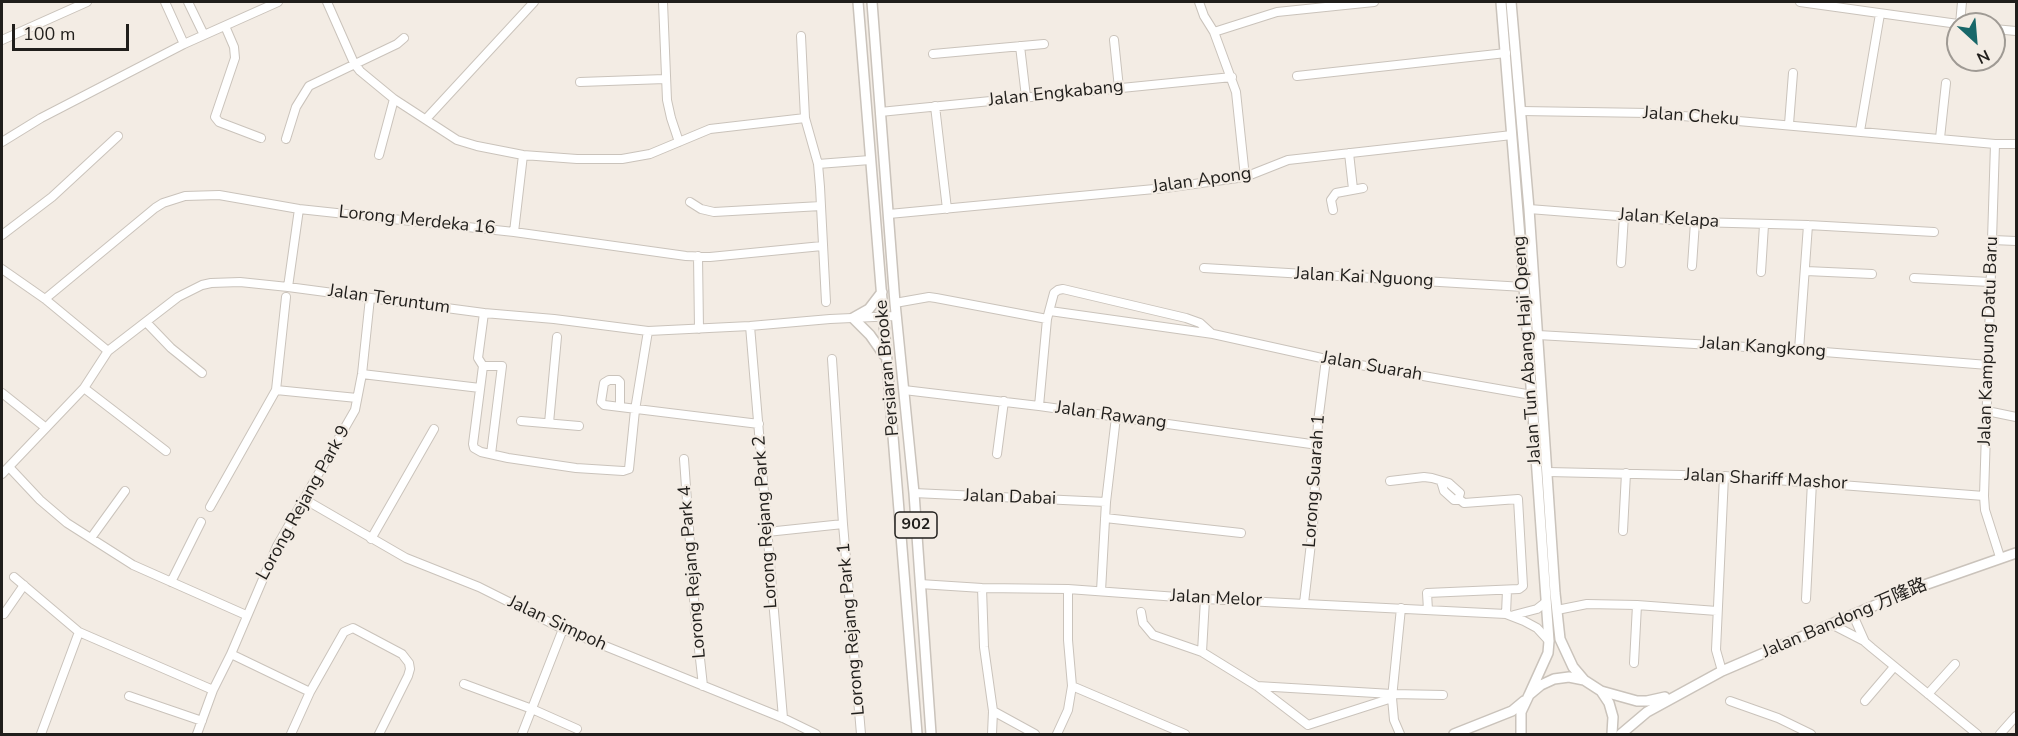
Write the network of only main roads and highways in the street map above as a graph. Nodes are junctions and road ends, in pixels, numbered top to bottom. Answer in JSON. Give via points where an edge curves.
{"nodes":[{"id":1,"x":858,"y":2,"type":"edge"},
{"id":2,"x":872,"y":2,"type":"edge"},
{"id":3,"x":1501,"y":2,"type":"edge"},
{"id":4,"x":1511,"y":2,"type":"edge"},
{"id":5,"x":882,"y":292,"type":"junction"},
{"id":6,"x":886,"y":360,"type":"junction"},
{"id":7,"x":2016,"y":553,"type":"edge"},
{"id":8,"x":1584,"y":680,"type":"junction"},
{"id":9,"x":1601,"y":692,"type":"junction"},
{"id":10,"x":1676,"y":694,"type":"junction"},
{"id":11,"x":1528,"y":697,"type":"junction"},
{"id":12,"x":917,"y":735,"type":"edge"},
{"id":13,"x":931,"y":735,"type":"edge"},
{"id":14,"x":1454,"y":735,"type":"edge"},
{"id":15,"x":1521,"y":735,"type":"edge"},
{"id":16,"x":1612,"y":735,"type":"edge"},
{"id":17,"x":1621,"y":735,"type":"edge"}],
"edges":[{"from":1,"to":5,"type":"main road","name":"Persiaran Brooke","number":"902"},
{"from":2,"to":13,"type":"main road","name":"Persiaran Brooke","number":"902"},
{"from":3,"to":11,"type":"main road","name":"Jalan Tun Abang Haji Openg","via":[[1549,641],[1548,653]]},
{"from":4,"to":8,"type":"main road","name":"Jalan Tun Abang Haji Openg","via":[[1560,639]]},
{"from":5,"to":6,"type":"main road","name":"Persiaran Brooke","number":"902"},
{"from":5,"to":6,"type":"main road","via":[[868,309],[853,318],[881,348]]},
{"from":6,"to":12,"type":"main road","name":"Persiaran Brooke","number":"902"},
{"from":7,"to":10,"type":"main road","name":"Jalan Bandong 万隆路","via":[[1913,589]]},
{"from":8,"to":9,"type":"main road"},
{"from":8,"to":11,"type":"main road","via":[[1554,679],[1540,685]]},
{"from":9,"to":10,"type":"main road","name":"Jalan Bandong 万隆路","via":[[1647,701]]},
{"from":9,"to":16,"type":"main road","via":[[1613,717]]},
{"from":10,"to":17,"type":"main road","name":"Jalan Bandong 万隆路"},
{"from":11,"to":14,"type":"main road","via":[[1512,711]]},
{"from":11,"to":15,"type":"main road","name":"Jalan Tun Abang Haji Openg","via":[[1521,712]]}]}
